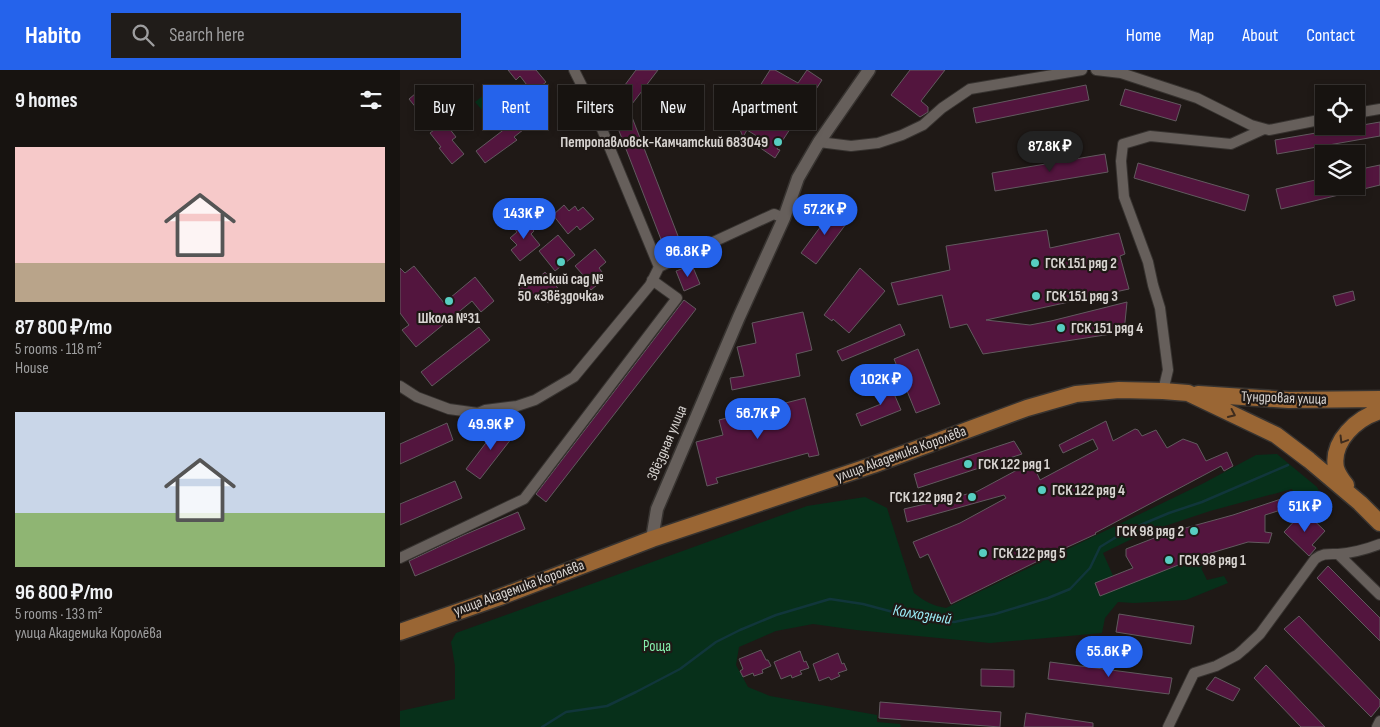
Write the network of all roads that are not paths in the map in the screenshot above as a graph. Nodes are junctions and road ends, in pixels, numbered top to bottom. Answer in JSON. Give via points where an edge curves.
{"nodes":[{"id":1,"x":574,"y":70,"type":"edge"},
{"id":2,"x":869,"y":70,"type":"edge"},
{"id":3,"x":1082,"y":70,"type":"edge"},
{"id":4,"x":1096,"y":70,"type":"edge"},
{"id":5,"x":1380,"y":109,"type":"edge"},
{"id":6,"x":1365,"y":112,"type":"edge"},
{"id":7,"x":1315,"y":121,"type":"edge"},
{"id":8,"x":1264,"y":128,"type":"junction"},
{"id":9,"x":819,"y":142,"type":"junction"},
{"id":10,"x":784,"y":218,"type":"junction"},
{"id":11,"x":659,"y":267,"type":"junction"},
{"id":12,"x":652,"y":280,"type":"junction"},
{"id":13,"x":400,"y":386,"type":"edge"},
{"id":14,"x":1163,"y":391,"type":"junction"},
{"id":15,"x":1188,"y":393,"type":"junction"},
{"id":16,"x":1380,"y":399,"type":"edge"},
{"id":17,"x":1380,"y":411,"type":"edge"},
{"id":18,"x":1360,"y":503,"type":"junction"},
{"id":19,"x":1380,"y":523,"type":"edge"},
{"id":20,"x":652,"y":539,"type":"junction"},
{"id":21,"x":1380,"y":544,"type":"edge"},
{"id":22,"x":1338,"y":554,"type":"junction"},
{"id":23,"x":400,"y":558,"type":"edge"},
{"id":24,"x":1380,"y":594,"type":"edge"},
{"id":25,"x":400,"y":632,"type":"edge"},
{"id":26,"x":1380,"y":721,"type":"edge"},
{"id":27,"x":1168,"y":727,"type":"edge"},
{"id":28,"x":1377,"y":727,"type":"edge"}],
"edges":[{"from":1,"to":11,"type":"street","via":[[594,110]]},
{"from":2,"to":9,"type":"street","name":"Звёздная улица"},
{"from":3,"to":9,"type":"street","via":[[970,89],[923,125],[878,143],[852,146]]},
{"from":4,"to":8,"type":"street","via":[[1122,73],[1197,98],[1250,125]]},
{"from":5,"to":6,"type":"street"},
{"from":7,"to":8,"type":"street","via":[[1268,130]]},
{"from":8,"to":14,"type":"street","via":[[1231,144],[1150,136],[1122,144],[1124,197],[1148,262],[1160,308],[1168,370]]},
{"from":9,"to":10,"type":"street","name":"Звёздная улица","via":[[798,178]]},
{"from":10,"to":11,"type":"street","via":[[774,214]]},
{"from":10,"to":20,"type":"street","name":"Звёздная улица","via":[[657,509]]},
{"from":11,"to":12,"type":"street"},
{"from":12,"to":13,"type":"street","via":[[574,377],[535,400],[478,413],[449,409],[418,398]]},
{"from":12,"to":23,"type":"street","via":[[677,298],[524,498]]},
{"from":14,"to":15,"type":"main road","name":"улица Академика Королёва"},
{"from":14,"to":20,"type":"main road","name":"улица Академика Королёва","via":[[1119,390],[1076,394],[1027,408],[873,465]]},
{"from":15,"to":16,"type":"main road","name":"Тундровая улица","via":[[1289,400]]},
{"from":15,"to":18,"type":"main road","name":"улица Академика Королёва","one_way":true,"via":[[1276,435]]},
{"from":17,"to":18,"type":"main road","one_way":true,"via":[[1353,426],[1341,441],[1336,456],[1339,476]]},
{"from":18,"to":19,"type":"main road","name":"улица Академика Королёва"},
{"from":20,"to":25,"type":"main road","name":"улица Академика Королёва"},
{"from":21,"to":22,"type":"street"},
{"from":22,"to":24,"type":"street"},
{"from":22,"to":27,"type":"street","via":[[1328,553],[1315,559],[1260,634],[1244,649],[1216,666],[1194,673]]},
{"from":26,"to":28,"type":"street"}]}
